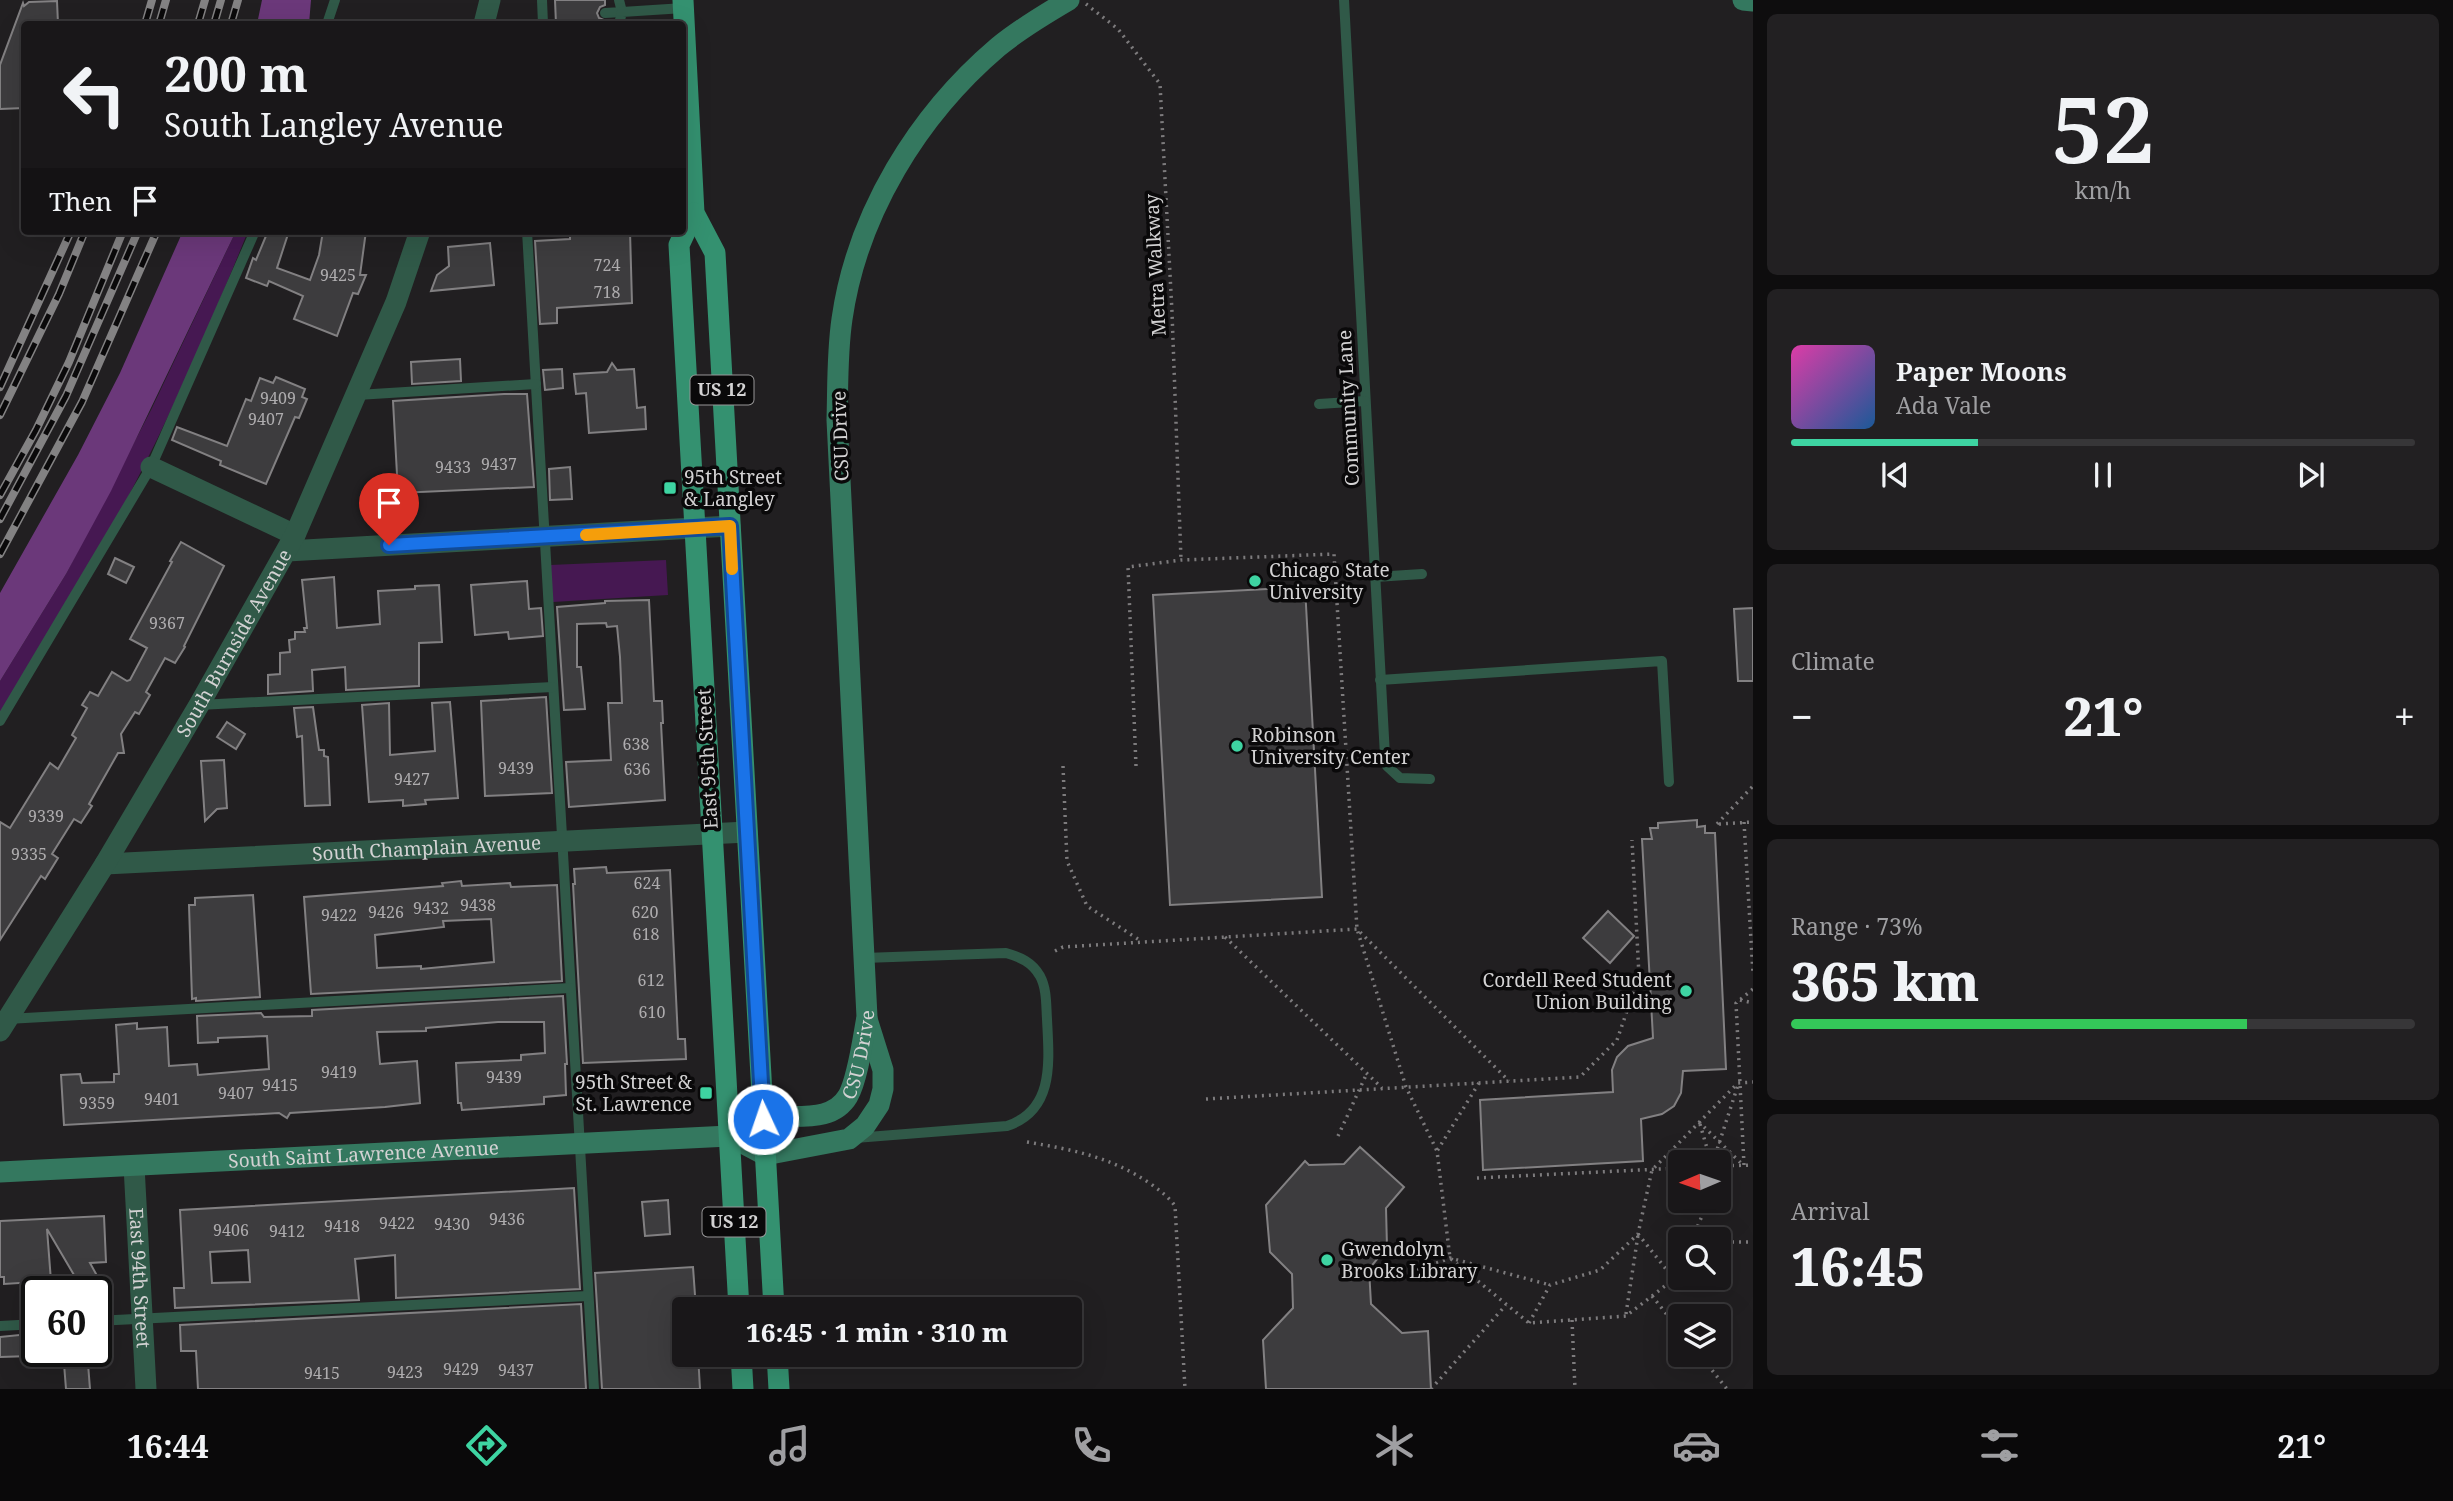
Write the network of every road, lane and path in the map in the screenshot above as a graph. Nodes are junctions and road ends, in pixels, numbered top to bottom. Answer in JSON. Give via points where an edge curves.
{"nodes":[{"id":1,"x":335,"y":0,"type":"edge"},
{"id":2,"x":490,"y":0,"type":"edge"},
{"id":3,"x":542,"y":0,"type":"edge"},
{"id":4,"x":619,"y":0,"type":"edge"},
{"id":5,"x":1069,"y":0,"type":"edge"},
{"id":6,"x":1082,"y":0,"type":"edge"},
{"id":7,"x":1344,"y":0,"type":"edge"},
{"id":8,"x":1743,"y":0,"type":"edge"},
{"id":9,"x":1753,"y":1,"type":"edge"},
{"id":10,"x":683,"y":4,"type":"edge"},
{"id":11,"x":622,"y":12,"type":"junction"},
{"id":12,"x":606,"y":13,"type":"dead end"},
{"id":13,"x":555,"y":18,"type":"dead end"},
{"id":14,"x":328,"y":21,"type":"edge"},
{"id":15,"x":485,"y":21,"type":"edge"},
{"id":16,"x":543,"y":21,"type":"edge"},
{"id":17,"x":546,"y":21,"type":"edge"},
{"id":18,"x":620,"y":21,"type":"edge"},
{"id":19,"x":686,"y":94,"type":"edge"},
{"id":20,"x":694,"y":213,"type":"junction"},
{"id":21,"x":686,"y":230,"type":"edge"},
{"id":22,"x":253,"y":235,"type":"edge"},
{"id":23,"x":419,"y":235,"type":"edge"},
{"id":24,"x":527,"y":235,"type":"edge"},
{"id":25,"x":684,"y":235,"type":"edge"},
{"id":26,"x":536,"y":384,"type":"junction"},
{"id":27,"x":357,"y":395,"type":"junction"},
{"id":28,"x":1365,"y":401,"type":"junction"},
{"id":29,"x":1319,"y":404,"type":"dead end"},
{"id":30,"x":151,"y":467,"type":"junction"},
{"id":31,"x":730,"y":526,"type":"junction"},
{"id":32,"x":695,"y":528,"type":"junction"},
{"id":33,"x":544,"y":538,"type":"junction"},
{"id":34,"x":291,"y":543,"type":"junction"},
{"id":35,"x":1181,"y":560,"type":"junction"},
{"id":36,"x":1422,"y":574,"type":"dead end"},
{"id":37,"x":1375,"y":577,"type":"junction"},
{"id":38,"x":1380,"y":680,"type":"junction"},
{"id":39,"x":553,"y":687,"type":"junction"},
{"id":40,"x":199,"y":705,"type":"junction"},
{"id":41,"x":0,"y":721,"type":"edge"},
{"id":42,"x":1063,"y":766,"type":"dead end"},
{"id":43,"x":1136,"y":766,"type":"dead end"},
{"id":44,"x":1430,"y":779,"type":"dead end"},
{"id":45,"x":1669,"y":782,"type":"dead end"},
{"id":46,"x":1753,"y":786,"type":"edge"},
{"id":47,"x":1744,"y":822,"type":"junction"},
{"id":48,"x":1753,"y":822,"type":"edge"},
{"id":49,"x":747,"y":832,"type":"junction"},
{"id":50,"x":711,"y":834,"type":"junction"},
{"id":51,"x":1632,"y":840,"type":"dead end"},
{"id":52,"x":562,"y":842,"type":"junction"},
{"id":53,"x":105,"y":864,"type":"junction"},
{"id":54,"x":1751,"y":892,"type":"edge"},
{"id":55,"x":1357,"y":929,"type":"junction"},
{"id":56,"x":1225,"y":937,"type":"junction"},
{"id":57,"x":1143,"y":942,"type":"junction"},
{"id":58,"x":1055,"y":951,"type":"dead end"},
{"id":59,"x":864,"y":958,"type":"junction"},
{"id":60,"x":1753,"y":974,"type":"edge"},
{"id":61,"x":570,"y":988,"type":"junction"},
{"id":62,"x":1753,"y":989,"type":"edge"},
{"id":63,"x":1740,"y":1000,"type":"junction"},
{"id":64,"x":1753,"y":1003,"type":"edge"},
{"id":65,"x":867,"y":1017,"type":"junction"},
{"id":66,"x":4,"y":1025,"type":"edge"},
{"id":67,"x":1367,"y":1073,"type":"junction"},
{"id":68,"x":1509,"y":1081,"type":"junction"},
{"id":69,"x":1753,"y":1082,"type":"edge"},
{"id":70,"x":1479,"y":1083,"type":"junction"},
{"id":71,"x":1738,"y":1083,"type":"junction"},
{"id":72,"x":1406,"y":1087,"type":"junction"},
{"id":73,"x":1383,"y":1088,"type":"junction"},
{"id":74,"x":1360,"y":1090,"type":"junction"},
{"id":75,"x":1206,"y":1099,"type":"dead end"},
{"id":76,"x":763,"y":1119,"type":"junction"},
{"id":77,"x":1699,"y":1122,"type":"junction"},
{"id":78,"x":729,"y":1136,"type":"junction"},
{"id":79,"x":1338,"y":1136,"type":"dead end"},
{"id":80,"x":849,"y":1139,"type":"junction"},
{"id":81,"x":579,"y":1142,"type":"junction"},
{"id":82,"x":1027,"y":1142,"type":"dead end"},
{"id":83,"x":1719,"y":1142,"type":"junction"},
{"id":84,"x":1708,"y":1150,"type":"edge"},
{"id":85,"x":1716,"y":1150,"type":"edge"},
{"id":86,"x":1437,"y":1151,"type":"junction"},
{"id":87,"x":765,"y":1154,"type":"junction"},
{"id":88,"x":1744,"y":1165,"type":"junction"},
{"id":89,"x":1753,"y":1165,"type":"edge"},
{"id":90,"x":134,"y":1166,"type":"junction"},
{"id":91,"x":1731,"y":1166,"type":"edge"},
{"id":92,"x":1668,"y":1169,"type":"edge"},
{"id":93,"x":1652,"y":1170,"type":"junction"},
{"id":94,"x":0,"y":1172,"type":"edge"},
{"id":95,"x":1477,"y":1178,"type":"dead end"},
{"id":96,"x":1638,"y":1234,"type":"junction"},
{"id":97,"x":1731,"y":1242,"type":"edge"},
{"id":98,"x":1753,"y":1242,"type":"edge"},
{"id":99,"x":1450,"y":1258,"type":"junction"},
{"id":100,"x":1668,"y":1272,"type":"edge"},
{"id":101,"x":1397,"y":1278,"type":"dead end"},
{"id":102,"x":1550,"y":1284,"type":"junction"},
{"id":103,"x":1668,"y":1284,"type":"edge"},
{"id":104,"x":588,"y":1296,"type":"junction"},
{"id":105,"x":1652,"y":1296,"type":"junction"},
{"id":106,"x":737,"y":1297,"type":"edge"},
{"id":107,"x":773,"y":1297,"type":"edge"},
{"id":108,"x":1507,"y":1304,"type":"junction"},
{"id":109,"x":1626,"y":1316,"type":"junction"},
{"id":110,"x":1668,"y":1316,"type":"edge"},
{"id":111,"x":142,"y":1319,"type":"junction"},
{"id":112,"x":112,"y":1320,"type":"edge"},
{"id":113,"x":1572,"y":1320,"type":"junction"},
{"id":114,"x":1529,"y":1323,"type":"junction"},
{"id":115,"x":21,"y":1325,"type":"edge"},
{"id":116,"x":0,"y":1326,"type":"edge"},
{"id":117,"x":742,"y":1367,"type":"edge"},
{"id":118,"x":778,"y":1367,"type":"edge"},
{"id":119,"x":1709,"y":1367,"type":"edge"},
{"id":120,"x":146,"y":1389,"type":"edge"},
{"id":121,"x":593,"y":1389,"type":"edge"},
{"id":122,"x":743,"y":1389,"type":"edge"},
{"id":123,"x":779,"y":1389,"type":"edge"},
{"id":124,"x":1185,"y":1389,"type":"edge"},
{"id":125,"x":1431,"y":1389,"type":"edge"},
{"id":126,"x":1575,"y":1389,"type":"edge"},
{"id":127,"x":1727,"y":1389,"type":"edge"}],
"edges":[{"from":1,"to":14,"type":"lane"},
{"from":2,"to":15,"type":"street"},
{"from":3,"to":16,"type":"lane"},
{"from":4,"to":11,"type":"lane"},
{"from":5,"to":59,"type":"street","name":"CSU Drive","via":[[999,46],[930,118],[907,150],[866,230],[852,270],[838,358],[838,420]]},
{"from":6,"to":35,"type":"path","name":"Metra Walkway","via":[[1118,29],[1160,84]]},
{"from":7,"to":28,"type":"lane","name":"Community Lane"},
{"from":8,"to":9,"type":"street"},
{"from":10,"to":11,"type":"lane"},
{"from":11,"to":12,"type":"lane"},
{"from":11,"to":18,"type":"lane"},
{"from":13,"to":17,"type":"lane"},
{"from":19,"to":20,"type":"main road","name":"East 95th Street","number":"US 12"},
{"from":20,"to":21,"type":"main road","name":"East 95th Street","number":"US 12"},
{"from":20,"to":31,"type":"main road","name":"East 95th Street","number":"US 12","via":[[715,253]]},
{"from":22,"to":30,"type":"lane"},
{"from":23,"to":27,"type":"street","name":"South Burnside Avenue"},
{"from":24,"to":26,"type":"lane"},
{"from":25,"to":32,"type":"main road","name":"East 95th Street","number":"US 12","via":[[679,245]]},
{"from":26,"to":27,"type":"lane"},
{"from":26,"to":33,"type":"lane"},
{"from":27,"to":34,"type":"street","name":"South Burnside Avenue"},
{"from":28,"to":29,"type":"lane"},
{"from":28,"to":37,"type":"lane","name":"Community Lane"},
{"from":30,"to":34,"type":"street"},
{"from":30,"to":41,"type":"lane"},
{"from":31,"to":32,"type":"street"},
{"from":31,"to":49,"type":"main road","name":"East 95th Street","number":"US 12"},
{"from":32,"to":33,"type":"street"},
{"from":32,"to":50,"type":"main road","name":"East 95th Street","number":"US 12"},
{"from":33,"to":34,"type":"street"},
{"from":33,"to":39,"type":"lane"},
{"from":34,"to":40,"type":"street","name":"South Burnside Avenue"},
{"from":35,"to":43,"type":"path","via":[[1128,567]]},
{"from":35,"to":55,"type":"path","via":[[1334,554]]},
{"from":36,"to":37,"type":"lane"},
{"from":37,"to":38,"type":"lane","name":"Community Lane"},
{"from":38,"to":44,"type":"lane","name":"Community Lane","via":[[1387,766],[1400,778]]},
{"from":38,"to":45,"type":"lane","via":[[1662,661]]},
{"from":39,"to":40,"type":"lane"},
{"from":39,"to":52,"type":"lane"},
{"from":40,"to":53,"type":"street","name":"South Burnside Avenue"},
{"from":42,"to":57,"type":"path","via":[[1067,861],[1087,905]]},
{"from":46,"to":47,"type":"path","via":[[1717,824]]},
{"from":47,"to":48,"type":"path"},
{"from":47,"to":54,"type":"path"},
{"from":49,"to":50,"type":"street","name":"South Champlain Avenue"},
{"from":49,"to":76,"type":"main road","name":"East 95th Street","number":"US 12"},
{"from":50,"to":52,"type":"street","name":"South Champlain Avenue"},
{"from":50,"to":78,"type":"main road","name":"East 95th Street","number":"US 12"},
{"from":51,"to":68,"type":"path","via":[[1639,976],[1617,1040],[1580,1077]]},
{"from":52,"to":53,"type":"street","name":"South Champlain Avenue"},
{"from":52,"to":61,"type":"lane"},
{"from":53,"to":66,"type":"street","name":"South Burnside Avenue"},
{"from":54,"to":60,"type":"path"},
{"from":55,"to":56,"type":"path"},
{"from":55,"to":68,"type":"path"},
{"from":55,"to":72,"type":"path"},
{"from":56,"to":57,"type":"path"},
{"from":56,"to":67,"type":"path"},
{"from":57,"to":58,"type":"path"},
{"from":59,"to":65,"type":"street","name":"CSU Drive"},
{"from":59,"to":80,"type":"lane","via":[[1006,953],[1020,957],[1039,974],[1045,990],[1047,1077],[1030,1115],[1007,1126]]},
{"from":61,"to":66,"type":"lane"},
{"from":61,"to":81,"type":"lane"},
{"from":62,"to":63,"type":"path"},
{"from":63,"to":64,"type":"path"},
{"from":63,"to":71,"type":"path","via":[[1736,1003]]},
{"from":65,"to":76,"type":"street","name":"CSU Drive","via":[[849,1095],[840,1105],[817,1115]]},
{"from":65,"to":80,"type":"street","name":"CSU Drive","via":[[883,1070],[883,1089],[872,1116]]},
{"from":67,"to":73,"type":"path"},
{"from":67,"to":74,"type":"path"},
{"from":68,"to":70,"type":"path"},
{"from":69,"to":71,"type":"path"},
{"from":70,"to":72,"type":"path"},
{"from":70,"to":86,"type":"path"},
{"from":71,"to":77,"type":"path"},
{"from":71,"to":83,"type":"path"},
{"from":71,"to":88,"type":"path"},
{"from":72,"to":73,"type":"path"},
{"from":72,"to":86,"type":"path"},
{"from":73,"to":74,"type":"path"},
{"from":74,"to":75,"type":"path"},
{"from":74,"to":79,"type":"path"},
{"from":76,"to":78,"type":"street"},
{"from":76,"to":87,"type":"main road","name":"East 95th Street","number":"US 12"},
{"from":77,"to":83,"type":"path"},
{"from":77,"to":84,"type":"path"},
{"from":77,"to":93,"type":"path"},
{"from":78,"to":81,"type":"street","name":"South Saint Lawrence Avenue"},
{"from":78,"to":87,"type":"street"},
{"from":78,"to":106,"type":"main road","name":"East 95th Street","number":"US 12"},
{"from":80,"to":87,"type":"street","name":"CSU Drive"},
{"from":81,"to":90,"type":"street","name":"South Saint Lawrence Avenue"},
{"from":81,"to":104,"type":"lane"},
{"from":82,"to":124,"type":"path","via":[[1107,1159],[1169,1197],[1175,1206]]},
{"from":83,"to":85,"type":"path"},
{"from":83,"to":88,"type":"path"},
{"from":86,"to":99,"type":"path"},
{"from":87,"to":107,"type":"main road","name":"East 95th Street","number":"US 12"},
{"from":88,"to":89,"type":"path"},
{"from":88,"to":91,"type":"path"},
{"from":90,"to":94,"type":"street","name":"South Saint Lawrence Avenue"},
{"from":90,"to":111,"type":"street","name":"East 94th Street"},
{"from":92,"to":93,"type":"path"},
{"from":93,"to":95,"type":"path"},
{"from":93,"to":96,"type":"path"},
{"from":96,"to":100,"type":"path"},
{"from":96,"to":102,"type":"path","via":[[1600,1270]]},
{"from":96,"to":109,"type":"path"},
{"from":97,"to":98,"type":"path"},
{"from":99,"to":101,"type":"path"},
{"from":99,"to":102,"type":"path"},
{"from":99,"to":108,"type":"path"},
{"from":102,"to":114,"type":"path"},
{"from":103,"to":105,"type":"path"},
{"from":104,"to":111,"type":"lane"},
{"from":104,"to":121,"type":"lane"},
{"from":105,"to":109,"type":"path"},
{"from":105,"to":110,"type":"path"},
{"from":108,"to":114,"type":"path"},
{"from":108,"to":125,"type":"path"},
{"from":109,"to":113,"type":"path"},
{"from":111,"to":112,"type":"lane"},
{"from":111,"to":120,"type":"street","name":"East 94th Street"},
{"from":113,"to":114,"type":"path"},
{"from":113,"to":126,"type":"path"},
{"from":115,"to":116,"type":"lane"},
{"from":117,"to":122,"type":"main road"},
{"from":118,"to":123,"type":"main road"},
{"from":119,"to":127,"type":"path"}]}
